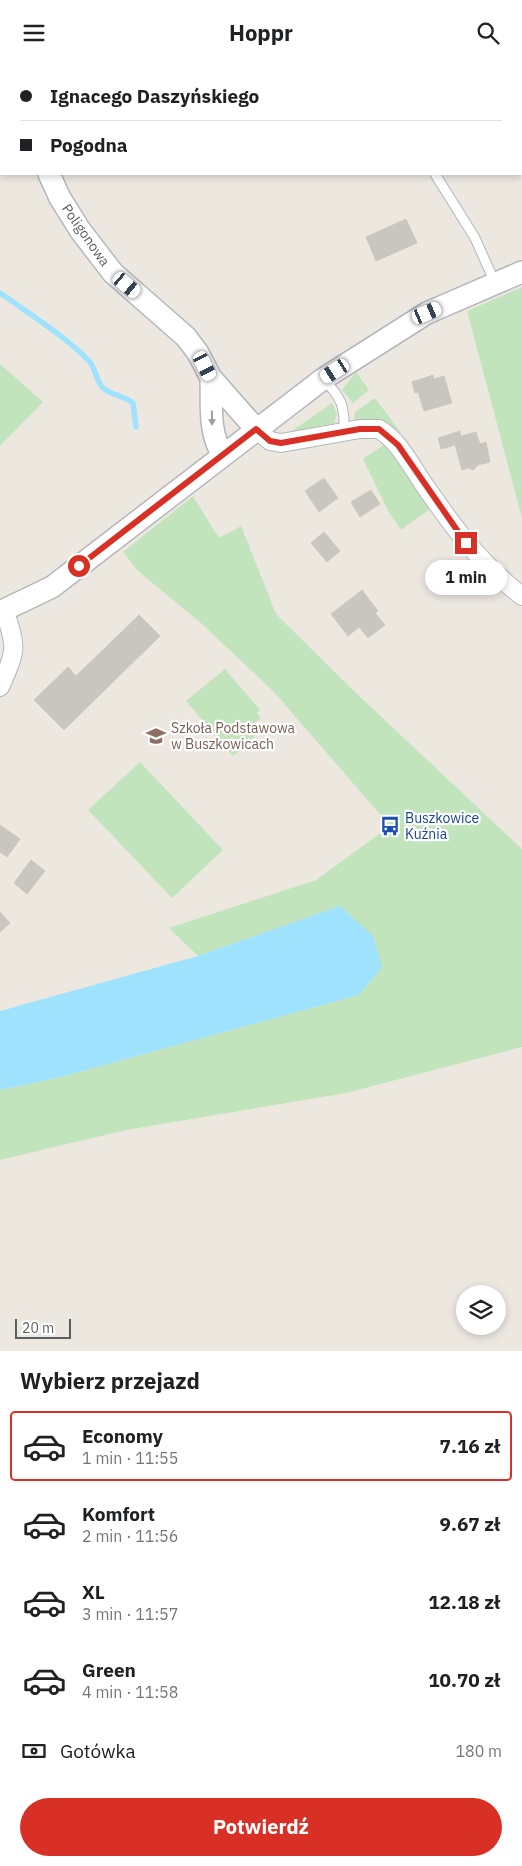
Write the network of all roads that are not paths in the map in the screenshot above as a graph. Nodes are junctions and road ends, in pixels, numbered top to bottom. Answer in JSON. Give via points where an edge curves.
{"nodes":[{"id":1,"x":49,"y":175,"type":"edge"},
{"id":2,"x":436,"y":175,"type":"edge"},
{"id":3,"x":522,"y":272,"type":"edge"},
{"id":4,"x":496,"y":283,"type":"junction"},
{"id":5,"x":211,"y":378,"type":"junction"},
{"id":6,"x":324,"y":379,"type":"junction"},
{"id":7,"x":256,"y":429,"type":"junction"},
{"id":8,"x":344,"y":431,"type":"junction"},
{"id":9,"x":222,"y":455,"type":"junction"},
{"id":10,"x":522,"y":596,"type":"edge"},
{"id":11,"x":2,"y":611,"type":"edge"},
{"id":12,"x":0,"y":687,"type":"edge"}],
"edges":[{"from":1,"to":5,"type":"street","name":"Poligonowa","via":[[80,230],[113,273],[186,337]]},
{"from":2,"to":4,"type":"lane","via":[[475,238]]},
{"from":3,"to":4,"type":"street"},
{"from":4,"to":6,"type":"street","via":[[427,313]]},
{"from":5,"to":7,"type":"street","name":"Poligonowa"},
{"from":5,"to":9,"type":"street","name":"Poligonowa","one_way":true,"via":[[213,432]]},
{"from":6,"to":7,"type":"street"},
{"from":6,"to":8,"type":"lane","via":[[342,403]]},
{"from":7,"to":8,"type":"street","via":[[270,441],[281,443]]},
{"from":7,"to":9,"type":"street"},
{"from":8,"to":10,"type":"street","via":[[370,428],[387,434],[466,543],[484,564]]},
{"from":9,"to":11,"type":"street","via":[[52,587]]},
{"from":11,"to":12,"type":"street","via":[[14,638],[13,656]]}]}
